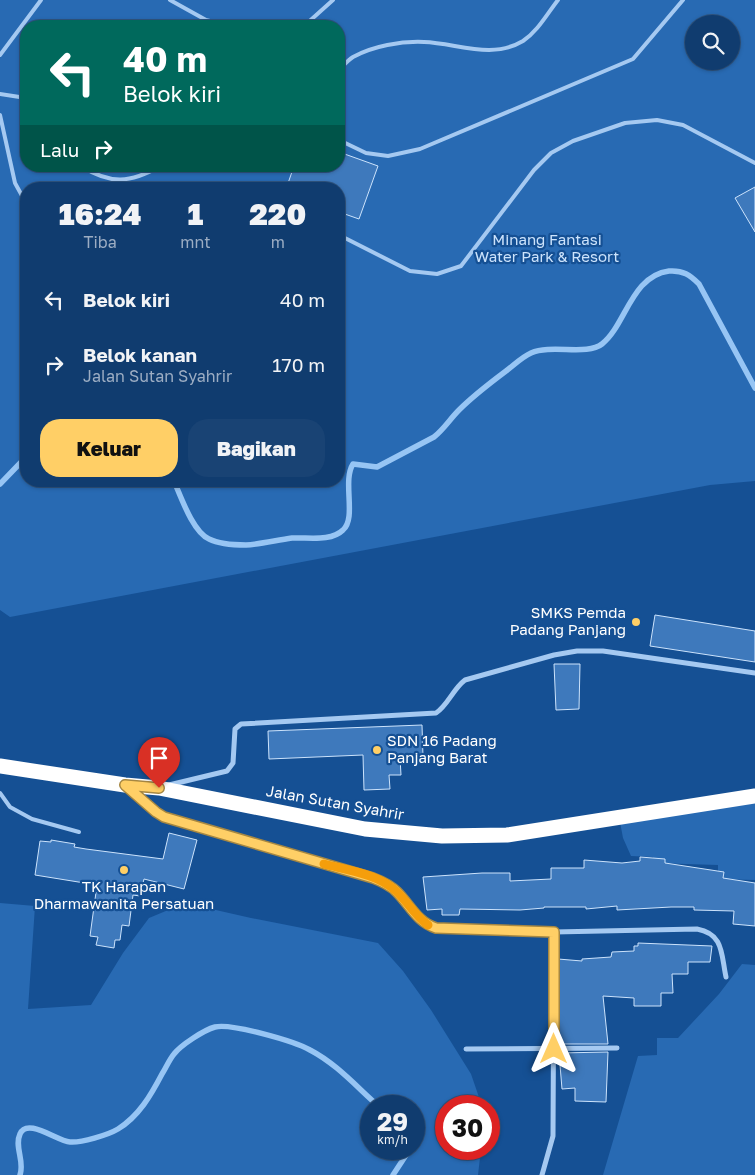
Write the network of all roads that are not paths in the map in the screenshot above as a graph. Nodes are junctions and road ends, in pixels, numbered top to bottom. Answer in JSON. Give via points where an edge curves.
{"nodes":[{"id":1,"x":41,"y":0,"type":"edge"},
{"id":2,"x":170,"y":0,"type":"edge"},
{"id":3,"x":333,"y":0,"type":"edge"},
{"id":4,"x":558,"y":0,"type":"edge"},
{"id":5,"x":683,"y":0,"type":"edge"},
{"id":6,"x":26,"y":20,"type":"edge"},
{"id":7,"x":206,"y":20,"type":"edge"},
{"id":8,"x":311,"y":20,"type":"edge"},
{"id":9,"x":20,"y":28,"type":"edge"},
{"id":10,"x":0,"y":55,"type":"edge"},
{"id":11,"x":345,"y":64,"type":"edge"},
{"id":12,"x":0,"y":94,"type":"edge"},
{"id":13,"x":20,"y":97,"type":"edge"},
{"id":14,"x":0,"y":115,"type":"edge"},
{"id":15,"x":345,"y":143,"type":"edge"},
{"id":16,"x":755,"y":163,"type":"edge"},
{"id":17,"x":91,"y":172,"type":"edge"},
{"id":18,"x":150,"y":172,"type":"edge"},
{"id":19,"x":20,"y":192,"type":"edge"},
{"id":20,"x":345,"y":238,"type":"edge"},
{"id":21,"x":755,"y":673,"type":"edge"},
{"id":22,"x":0,"y":766,"type":"edge"},
{"id":23,"x":125,"y":785,"type":"junction"},
{"id":24,"x":159,"y":788,"type":"junction"},
{"id":25,"x":0,"y":793,"type":"edge"},
{"id":26,"x":755,"y":796,"type":"edge"},
{"id":27,"x":79,"y":832,"type":"dead end"},
{"id":28,"x":554,"y":932,"type":"junction"},
{"id":29,"x":726,"y":977,"type":"dead end"},
{"id":30,"x":617,"y":1048,"type":"dead end"},
{"id":31,"x":466,"y":1049,"type":"dead end"},
{"id":32,"x":554,"y":1049,"type":"junction"},
{"id":33,"x":542,"y":1175,"type":"edge"}],
"edges":[{"from":1,"to":6,"type":"lane"},
{"from":2,"to":7,"type":"lane"},
{"from":3,"to":8,"type":"lane"},
{"from":4,"to":11,"type":"lane","via":[[539,27],[522,41],[507,47],[480,51],[425,42],[395,44],[352,58]]},
{"from":5,"to":15,"type":"lane","via":[[633,59],[420,150],[388,156],[366,153]]},
{"from":9,"to":10,"type":"lane"},
{"from":12,"to":13,"type":"lane"},
{"from":14,"to":19,"type":"lane","via":[[15,183]]},
{"from":16,"to":20,"type":"lane","via":[[682,125],[657,120],[625,123],[573,141],[551,153],[534,170],[461,266],[437,274],[410,271]]},
{"from":17,"to":18,"type":"lane","via":[[118,180],[140,177]]},
{"from":21,"to":24,"type":"street","via":[[603,651],[554,655],[465,680],[436,713],[241,724],[235,729],[233,763],[227,771]]},
{"from":22,"to":23,"type":"highway","name":"Jalan Sutan Syahrir"},
{"from":23,"to":24,"type":"highway","name":"Jalan Sutan Syahrir"},
{"from":23,"to":28,"type":"street","via":[[164,817],[373,878],[396,890],[420,920],[429,926]]},
{"from":24,"to":26,"type":"highway","name":"Jalan Sutan Syahrir","via":[[365,829],[442,836],[507,836]]},
{"from":25,"to":27,"type":"lane","via":[[10,807],[32,819]]},
{"from":28,"to":29,"type":"street","via":[[697,928],[715,935]]},
{"from":28,"to":32,"type":"street"},
{"from":30,"to":32,"type":"street"},
{"from":31,"to":32,"type":"street"},
{"from":32,"to":33,"type":"street","via":[[553,1136]]}]}
